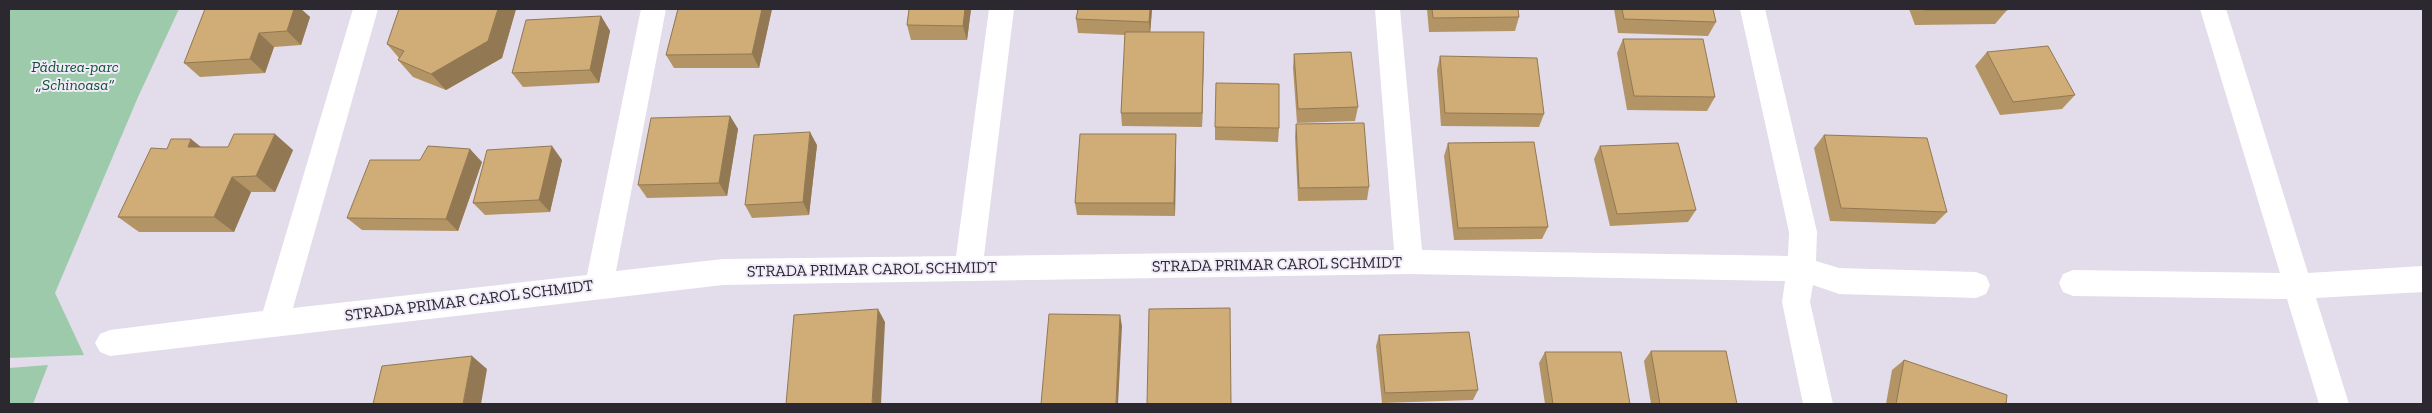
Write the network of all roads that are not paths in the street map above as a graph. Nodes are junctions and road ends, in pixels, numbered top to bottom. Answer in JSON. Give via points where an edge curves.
{"nodes":[{"id":1,"x":365,"y":9,"type":"edge"},
{"id":2,"x":653,"y":9,"type":"edge"},
{"id":3,"x":1001,"y":9,"type":"edge"},
{"id":4,"x":1388,"y":9,"type":"edge"},
{"id":5,"x":1753,"y":9,"type":"edge"},
{"id":6,"x":2213,"y":9,"type":"edge"},
{"id":7,"x":1409,"y":262,"type":"junction"},
{"id":8,"x":969,"y":267,"type":"junction"},
{"id":9,"x":1801,"y":269,"type":"junction"},
{"id":10,"x":2423,"y":279,"type":"edge"},
{"id":11,"x":2073,"y":283,"type":"dead end"},
{"id":12,"x":599,"y":284,"type":"junction"},
{"id":13,"x":1976,"y":285,"type":"dead end"},
{"id":14,"x":2299,"y":286,"type":"junction"},
{"id":15,"x":274,"y":324,"type":"junction"},
{"id":16,"x":110,"y":343,"type":"dead end"},
{"id":17,"x":1818,"y":404,"type":"edge"},
{"id":18,"x":2334,"y":404,"type":"edge"}],
"edges":[{"from":1,"to":15,"type":"street"},
{"from":2,"to":12,"type":"street"},
{"from":3,"to":8,"type":"street"},
{"from":4,"to":7,"type":"street"},
{"from":5,"to":9,"type":"street","via":[[1803,232]]},
{"from":6,"to":14,"type":"street"},
{"from":7,"to":8,"type":"street","name":"STRADA PRIMAR CAROL SCHMIDT"},
{"from":7,"to":9,"type":"street","name":"STRADA PRIMAR CAROL SCHMIDT"},
{"from":8,"to":12,"type":"street","name":"STRADA PRIMAR CAROL SCHMIDT","via":[[723,272]]},
{"from":9,"to":13,"type":"street","name":"STRADA PRIMAR CAROL SCHMIDT","via":[[1839,281]]},
{"from":9,"to":17,"type":"street","via":[[1796,302]]},
{"from":10,"to":14,"type":"street"},
{"from":11,"to":14,"type":"street"},
{"from":12,"to":15,"type":"street","name":"STRADA PRIMAR CAROL SCHMIDT"},
{"from":14,"to":18,"type":"street"},
{"from":15,"to":16,"type":"street","name":"STRADA PRIMAR CAROL SCHMIDT"}]}
